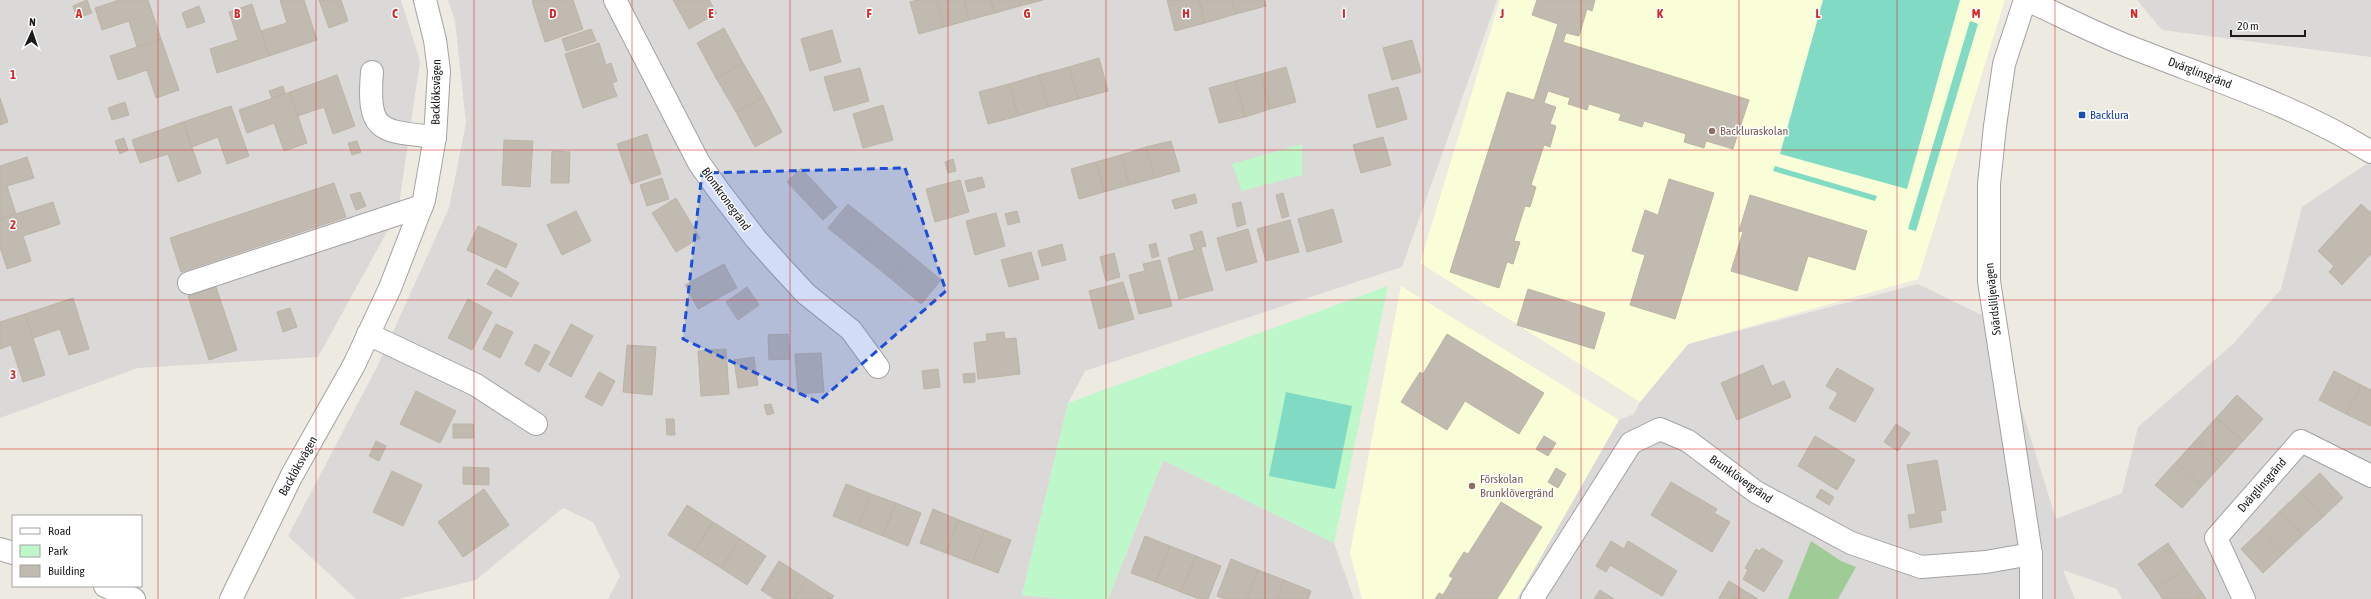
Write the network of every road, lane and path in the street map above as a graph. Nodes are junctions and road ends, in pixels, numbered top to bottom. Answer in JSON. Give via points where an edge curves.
{"nodes":[{"id":1,"x":425,"y":0,"type":"edge"},
{"id":2,"x":615,"y":0,"type":"edge"},
{"id":3,"x":2026,"y":0,"type":"edge"},
{"id":4,"x":372,"y":72,"type":"dead end"},
{"id":5,"x":434,"y":137,"type":"junction"},
{"id":6,"x":2371,"y":152,"type":"edge"},
{"id":7,"x":422,"y":206,"type":"junction"},
{"id":8,"x":189,"y":283,"type":"dead end"},
{"id":9,"x":368,"y":334,"type":"junction"},
{"id":10,"x":878,"y":367,"type":"dead end"},
{"id":11,"x":536,"y":424,"type":"dead end"},
{"id":12,"x":2371,"y":476,"type":"edge"},
{"id":13,"x":0,"y":549,"type":"edge"},
{"id":14,"x":12,"y":553,"type":"edge"},
{"id":15,"x":2031,"y":554,"type":"junction"},
{"id":16,"x":107,"y":587,"type":"edge"},
{"id":17,"x":134,"y":599,"type":"edge"},
{"id":18,"x":231,"y":599,"type":"edge"},
{"id":19,"x":1532,"y":599,"type":"edge"},
{"id":20,"x":2031,"y":599,"type":"edge"},
{"id":21,"x":2244,"y":599,"type":"edge"}],
"edges":[{"from":1,"to":5,"type":"street","name":"Backlöksvägen","via":[[435,40],[439,71]]},
{"from":2,"to":10,"type":"street","name":"Blomkronegränd","via":[[699,163],[719,192],[756,239],[806,294],[851,330]]},
{"from":3,"to":6,"type":"street","name":"Dvärglinsgränd","via":[[2114,41],[2211,76],[2336,130]]},
{"from":3,"to":15,"type":"street","name":"Svärdsliljevägen","via":[[2004,64],[1995,126],[1989,184],[1989,281]]},
{"from":4,"to":5,"type":"street","name":"Backlöksvägen","via":[[371,104],[373,116],[381,127],[395,132]]},
{"from":5,"to":7,"type":"street","name":"Backlöksvägen"},
{"from":7,"to":8,"type":"street"},
{"from":7,"to":9,"type":"street","name":"Backlöksvägen","via":[[390,288]]},
{"from":9,"to":11,"type":"street","via":[[476,385]]},
{"from":9,"to":18,"type":"street","name":"Backlöksvägen","via":[[354,366],[273,512]]},
{"from":12,"to":21,"type":"street","name":"Dvärglinsgränd","via":[[2301,441],[2216,538]]},
{"from":13,"to":14,"type":"street"},
{"from":15,"to":19,"type":"street","name":"Brunklövergränd","via":[[1986,562],[1921,566],[1858,546],[1756,492],[1688,441],[1660,429],[1631,443]]},
{"from":15,"to":20,"type":"street","name":"Svärdsliljevägen"},
{"from":16,"to":17,"type":"street"}]}
